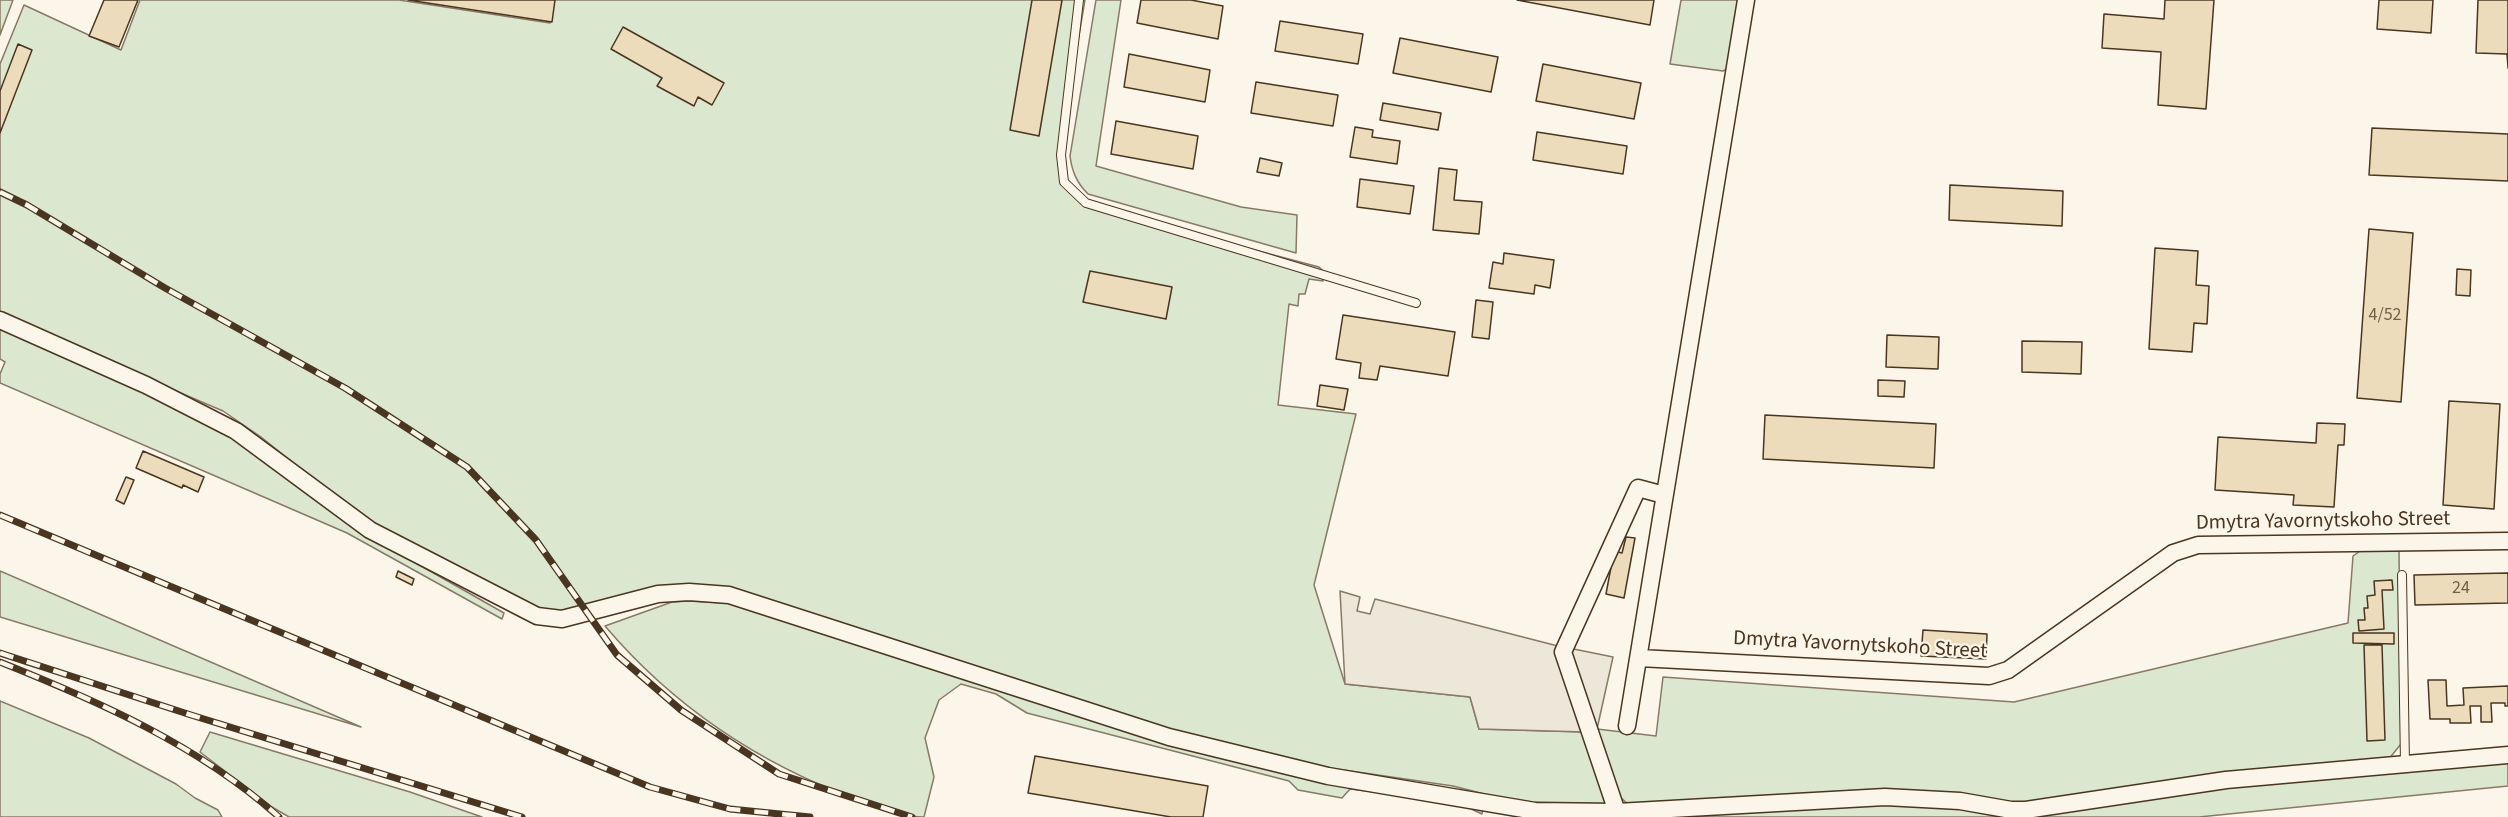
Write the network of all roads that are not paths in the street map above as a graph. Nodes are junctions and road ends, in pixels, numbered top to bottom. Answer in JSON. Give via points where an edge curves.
{"nodes":[{"id":1,"x":1079,"y":0,"type":"edge"},
{"id":2,"x":1746,"y":0,"type":"edge"},
{"id":3,"x":1416,"y":303,"type":"dead end"},
{"id":4,"x":0,"y":320,"type":"edge"},
{"id":5,"x":1664,"y":495,"type":"junction"},
{"id":6,"x":2508,"y":541,"type":"edge"},
{"id":7,"x":2402,"y":575,"type":"dead end"},
{"id":8,"x":1639,"y":658,"type":"junction"},
{"id":9,"x":1627,"y":726,"type":"dead end"},
{"id":10,"x":2508,"y":755,"type":"edge"},
{"id":11,"x":2405,"y":766,"type":"junction"},
{"id":12,"x":1617,"y":812,"type":"junction"}],
"edges":[{"from":1,"to":3,"type":"lane","via":[[1060,155],[1064,182],[1086,203]]},
{"from":2,"to":5,"type":"street"},
{"from":4,"to":12,"type":"street","via":[[236,430],[370,530],[537,616],[562,619],[658,594],[729,594],[1168,737],[1328,776],[1535,811]]},
{"from":5,"to":8,"type":"street"},
{"from":5,"to":12,"type":"street","via":[[1638,488],[1563,652]]},
{"from":6,"to":8,"type":"street","name":"Dmytra Yavornytskoho Street","via":[[2185,548],[2008,670],[1989,676]]},
{"from":7,"to":11,"type":"lane"},
{"from":8,"to":9,"type":"street"},
{"from":10,"to":11,"type":"street"},
{"from":11,"to":12,"type":"street","via":[[2226,780],[2026,810],[1885,797]]}]}
